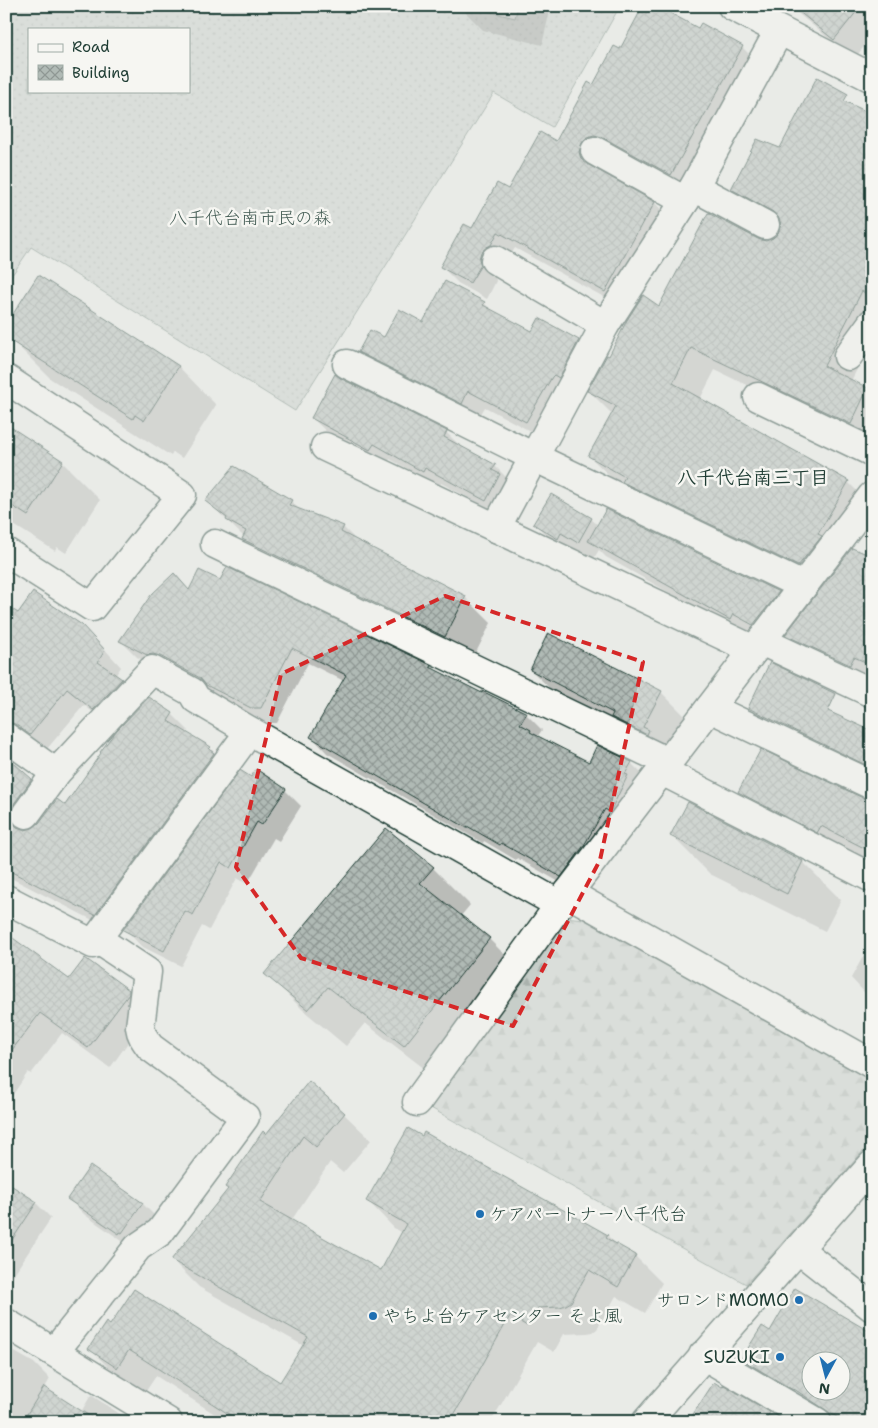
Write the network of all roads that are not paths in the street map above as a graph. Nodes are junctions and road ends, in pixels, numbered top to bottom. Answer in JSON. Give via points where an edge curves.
{"nodes":[{"id":1,"x":746,"y":10,"type":"edge"},
{"id":2,"x":779,"y":31,"type":"junction"},
{"id":3,"x":872,"y":78,"type":"edge"},
{"id":4,"x":594,"y":151,"type":"dead end"},
{"id":5,"x":689,"y":194,"type":"junction"},
{"id":6,"x":765,"y":225,"type":"dead end"},
{"id":7,"x":495,"y":260,"type":"dead end"},
{"id":8,"x":872,"y":323,"type":"edge"},
{"id":9,"x":605,"y":325,"type":"junction"},
{"id":10,"x":848,"y":356,"type":"dead end"},
{"id":11,"x":347,"y":364,"type":"dead end"},
{"id":12,"x":6,"y":379,"type":"edge"},
{"id":13,"x":758,"y":397,"type":"dead end"},
{"id":14,"x":325,"y":447,"type":"dead end"},
{"id":15,"x":872,"y":452,"type":"edge"},
{"id":16,"x":534,"y":456,"type":"junction"},
{"id":17,"x":872,"y":496,"type":"edge"},
{"id":18,"x":496,"y":528,"type":"junction"},
{"id":19,"x":215,"y":544,"type":"dead end"},
{"id":20,"x":6,"y":552,"type":"edge"},
{"id":21,"x":803,"y":586,"type":"junction"},
{"id":22,"x":758,"y":645,"type":"junction"},
{"id":23,"x":872,"y":693,"type":"edge"},
{"id":24,"x":710,"y":708,"type":"junction"},
{"id":25,"x":250,"y":731,"type":"junction"},
{"id":26,"x":6,"y":737,"type":"edge"},
{"id":27,"x":665,"y":766,"type":"junction"},
{"id":28,"x":56,"y":773,"type":"junction"},
{"id":29,"x":872,"y":785,"type":"edge"},
{"id":30,"x":26,"y":814,"type":"dead end"},
{"id":31,"x":872,"y":878,"type":"edge"},
{"id":32,"x":6,"y":899,"type":"edge"},
{"id":33,"x":564,"y":899,"type":"junction"},
{"id":34,"x":97,"y":939,"type":"junction"},
{"id":35,"x":872,"y":1064,"type":"edge"},
{"id":36,"x":417,"y":1102,"type":"dead end"},
{"id":37,"x":872,"y":1165,"type":"edge"},
{"id":38,"x":798,"y":1249,"type":"junction"},
{"id":39,"x":872,"y":1307,"type":"edge"},
{"id":40,"x":6,"y":1323,"type":"edge"},
{"id":41,"x":55,"y":1351,"type":"junction"},
{"id":42,"x":703,"y":1355,"type":"junction"},
{"id":43,"x":168,"y":1422,"type":"edge"},
{"id":44,"x":646,"y":1422,"type":"edge"},
{"id":45,"x":816,"y":1422,"type":"edge"}],
"edges":[{"from":1,"to":2,"type":"street"},
{"from":2,"to":3,"type":"street"},
{"from":2,"to":5,"type":"street"},
{"from":4,"to":5,"type":"street"},
{"from":5,"to":6,"type":"street"},
{"from":5,"to":9,"type":"street"},
{"from":7,"to":9,"type":"street"},
{"from":8,"to":10,"type":"street"},
{"from":9,"to":16,"type":"street"},
{"from":11,"to":16,"type":"street"},
{"from":12,"to":20,"type":"street","via":[[182,495],[92,607]]},
{"from":13,"to":15,"type":"street"},
{"from":14,"to":18,"type":"street"},
{"from":16,"to":18,"type":"street"},
{"from":16,"to":21,"type":"street"},
{"from":17,"to":21,"type":"street"},
{"from":18,"to":22,"type":"street"},
{"from":19,"to":27,"type":"street"},
{"from":21,"to":22,"type":"street"},
{"from":22,"to":23,"type":"street"},
{"from":22,"to":24,"type":"street"},
{"from":24,"to":27,"type":"street"},
{"from":24,"to":29,"type":"street"},
{"from":25,"to":28,"type":"street","via":[[152,670]]},
{"from":25,"to":33,"type":"street","via":[[350,793]]},
{"from":25,"to":34,"type":"street"},
{"from":26,"to":28,"type":"street"},
{"from":27,"to":31,"type":"street"},
{"from":27,"to":33,"type":"street"},
{"from":28,"to":30,"type":"street"},
{"from":32,"to":34,"type":"street","via":[[93,944]]},
{"from":33,"to":35,"type":"street"},
{"from":33,"to":36,"type":"street"},
{"from":34,"to":41,"type":"street","via":[[147,972],[140,1027],[150,1047],[245,1117],[160,1232],[138,1247]]},
{"from":37,"to":38,"type":"street"},
{"from":38,"to":39,"type":"street"},
{"from":38,"to":42,"type":"street"},
{"from":40,"to":41,"type":"street"},
{"from":41,"to":43,"type":"street"},
{"from":42,"to":44,"type":"street"},
{"from":42,"to":45,"type":"street"}]}
